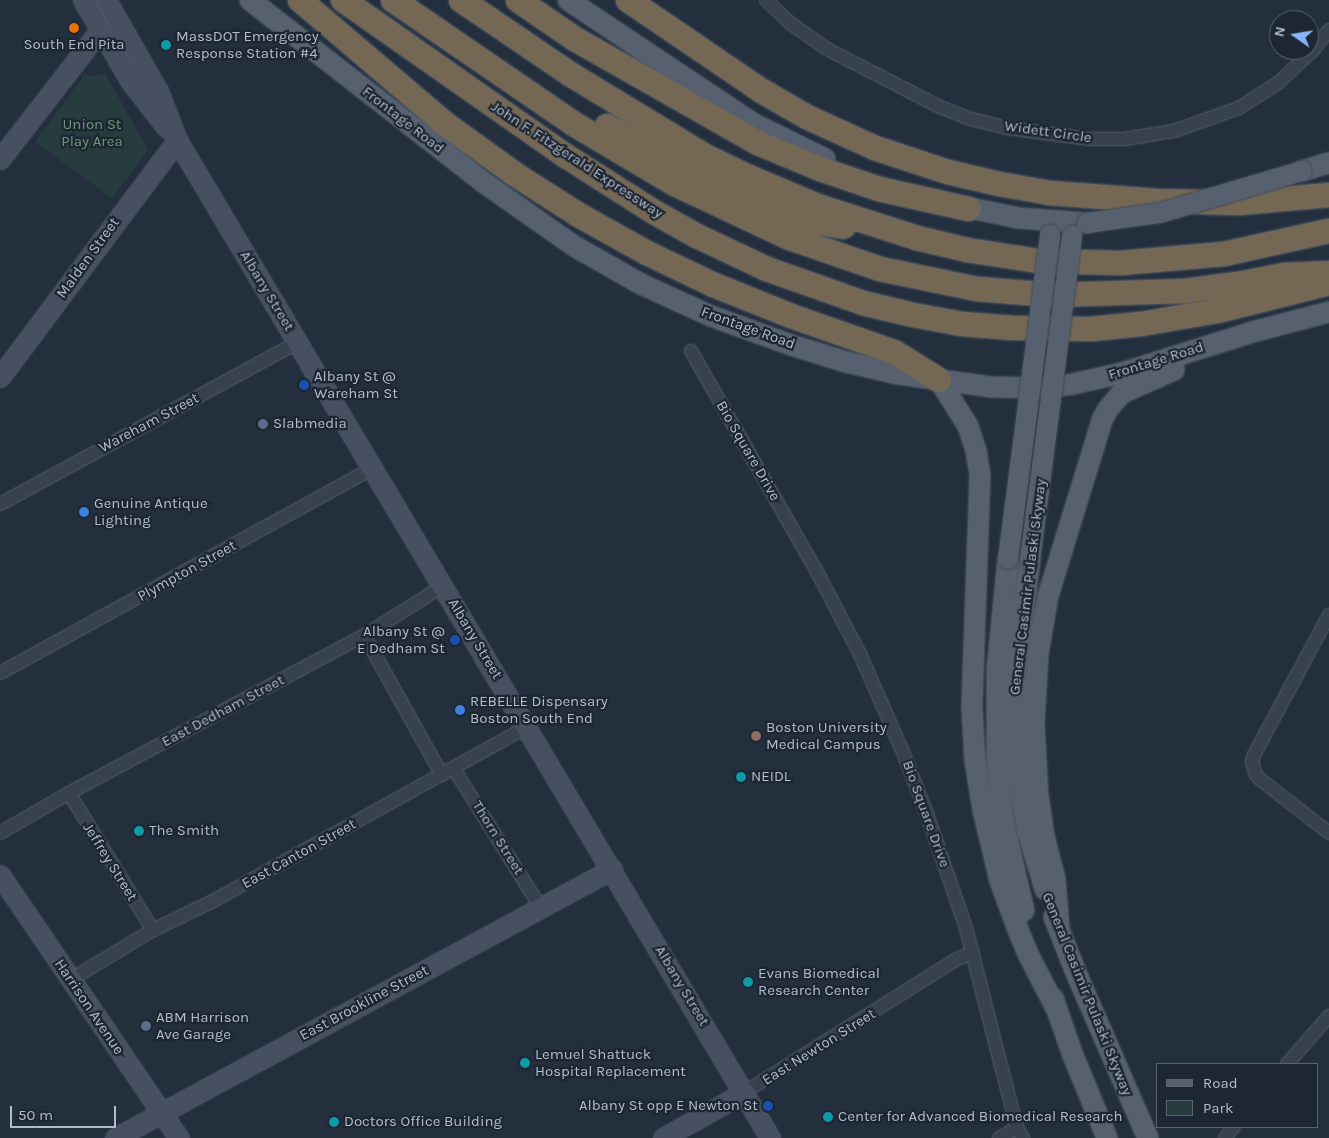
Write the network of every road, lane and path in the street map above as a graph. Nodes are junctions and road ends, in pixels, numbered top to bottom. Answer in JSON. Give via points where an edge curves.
{"nodes":[{"id":1,"x":82,"y":0,"type":"edge"},
{"id":2,"x":106,"y":0,"type":"edge"},
{"id":3,"x":250,"y":0,"type":"edge"},
{"id":4,"x":300,"y":0,"type":"edge"},
{"id":5,"x":343,"y":0,"type":"edge"},
{"id":6,"x":393,"y":0,"type":"edge"},
{"id":7,"x":420,"y":0,"type":"edge"},
{"id":8,"x":461,"y":0,"type":"edge"},
{"id":9,"x":518,"y":0,"type":"edge"},
{"id":10,"x":568,"y":0,"type":"edge"},
{"id":11,"x":628,"y":0,"type":"edge"},
{"id":12,"x":766,"y":0,"type":"edge"},
{"id":13,"x":100,"y":30,"type":"junction"},
{"id":14,"x":1329,"y":30,"type":"edge"},
{"id":15,"x":178,"y":140,"type":"junction"},
{"id":16,"x":0,"y":159,"type":"edge"},
{"id":17,"x":1329,"y":163,"type":"edge"},
{"id":18,"x":1329,"y":195,"type":"edge"},
{"id":19,"x":969,"y":209,"type":"junction"},
{"id":20,"x":1067,"y":228,"type":"junction"},
{"id":21,"x":1329,"y":231,"type":"edge"},
{"id":22,"x":917,"y":238,"type":"junction"},
{"id":23,"x":1329,"y":273,"type":"edge"},
{"id":24,"x":1329,"y":283,"type":"edge"},
{"id":25,"x":1329,"y":312,"type":"edge"},
{"id":26,"x":1256,"y":331,"type":"junction"},
{"id":27,"x":298,"y":342,"type":"junction"},
{"id":28,"x":691,"y":351,"type":"dead end"},
{"id":29,"x":0,"y":377,"type":"edge"},
{"id":30,"x":939,"y":380,"type":"junction"},
{"id":31,"x":373,"y":468,"type":"junction"},
{"id":32,"x":0,"y":504,"type":"edge"},
{"id":33,"x":443,"y":586,"type":"junction"},
{"id":34,"x":1329,"y":615,"type":"edge"},
{"id":35,"x":364,"y":635,"type":"junction"},
{"id":36,"x":0,"y":672,"type":"edge"},
{"id":37,"x":527,"y":727,"type":"junction"},
{"id":38,"x":454,"y":769,"type":"junction"},
{"id":39,"x":442,"y":775,"type":"junction"},
{"id":40,"x":69,"y":793,"type":"junction"},
{"id":41,"x":0,"y":833,"type":"edge"},
{"id":42,"x":1329,"y":834,"type":"edge"},
{"id":43,"x":612,"y":869,"type":"junction"},
{"id":44,"x":0,"y":875,"type":"edge"},
{"id":45,"x":541,"y":908,"type":"junction"},
{"id":46,"x":1058,"y":928,"type":"junction"},
{"id":47,"x":153,"y":930,"type":"junction"},
{"id":48,"x":973,"y":953,"type":"junction"},
{"id":49,"x":70,"y":980,"type":"junction"},
{"id":50,"x":1057,"y":1010,"type":"junction"},
{"id":51,"x":1329,"y":1016,"type":"edge"},
{"id":52,"x":1288,"y":1063,"type":"edge"},
{"id":53,"x":745,"y":1092,"type":"junction"},
{"id":54,"x":162,"y":1112,"type":"junction"},
{"id":55,"x":1233,"y":1128,"type":"edge"},
{"id":56,"x":1020,"y":1133,"type":"edge"},
{"id":57,"x":115,"y":1138,"type":"edge"},
{"id":58,"x":179,"y":1138,"type":"edge"},
{"id":59,"x":663,"y":1138,"type":"edge"},
{"id":60,"x":770,"y":1138,"type":"edge"},
{"id":61,"x":999,"y":1138,"type":"edge"},
{"id":62,"x":1107,"y":1138,"type":"edge"},
{"id":63,"x":1148,"y":1138,"type":"edge"},
{"id":64,"x":1225,"y":1138,"type":"edge"}],
"edges":[{"from":1,"to":13,"type":"main road","name":"Albany Street"},
{"from":2,"to":15,"type":"main road","name":"Albany Street","via":[[158,91]]},
{"from":3,"to":30,"type":"main road","name":"Frontage Road","via":[[534,220],[641,284],[717,318],[791,345],[872,368]]},
{"from":4,"to":30,"type":"highway","via":[[444,123],[512,173],[577,214],[699,278],[791,316],[894,352]]},
{"from":5,"to":24,"type":"highway","name":"John F. Fitzgerald Expressway","via":[[574,161],[654,212],[767,269],[863,303],[962,324],[1091,329],[1159,322],[1217,311]]},
{"from":6,"to":23,"type":"highway","via":[[566,119],[674,184],[790,238],[880,269],[986,290],[1063,295],[1185,291],[1244,284],[1284,274]]},
{"from":7,"to":22,"type":"highway","via":[[590,116],[712,182],[808,221]]},
{"from":8,"to":22,"type":"highway","via":[[570,74],[704,155],[749,178],[820,207]]},
{"from":9,"to":19,"type":"highway","via":[[583,44],[758,143],[879,189]]},
{"from":10,"to":19,"type":"main road","via":[[777,136],[850,170]]},
{"from":11,"to":18,"type":"highway","via":[[762,91],[829,128],[899,157],[974,179],[1050,193],[1157,201],[1239,203]]},
{"from":12,"to":14,"type":"street","name":"Widett Circle","via":[[790,23],[827,49],[938,106],[971,119],[1008,128],[1089,139],[1157,135],[1189,127],[1238,108],[1278,83]]},
{"from":13,"to":15,"type":"main road","name":"Albany Street","via":[[131,82]]},
{"from":13,"to":16,"type":"main road"},
{"from":15,"to":27,"type":"main road","name":"Albany Street"},
{"from":15,"to":29,"type":"main road","name":"Malden Street"},
{"from":17,"to":20,"type":"main road","bridge":true,"via":[[1160,213]]},
{"from":19,"to":20,"type":"main road"},
{"from":20,"to":46,"type":"main road","name":"General Casimir Pulaski Skyway","bridge":true,"via":[[1016,666],[1015,744],[1027,829]]},
{"from":20,"to":50,"type":"main road","name":"General Casimir Pulaski Skyway","bridge":true,"via":[[1008,559],[996,699],[1001,804],[1016,881]]},
{"from":21,"to":22,"type":"highway","via":[[1224,254],[1121,263],[1038,260],[967,250]]},
{"from":25,"to":26,"type":"main road","name":"Frontage Road"},
{"from":26,"to":30,"type":"main road","name":"Frontage Road","via":[[1139,368],[1073,384],[1013,388]]},
{"from":26,"to":46,"type":"main road","via":[[1122,393],[1114,399],[1102,420],[1052,578],[1040,633],[1035,679],[1038,795],[1054,878]]},
{"from":27,"to":31,"type":"main road","name":"Albany Street"},
{"from":27,"to":32,"type":"street","name":"Wareham Street"},
{"from":28,"to":48,"type":"street","name":"Bio Square Drive","via":[[815,568],[860,654],[928,817]]},
{"from":30,"to":50,"type":"main road","via":[[968,426],[980,475],[972,708],[982,810],[1018,930]]},
{"from":31,"to":33,"type":"main road","name":"Albany Street"},
{"from":31,"to":36,"type":"street","name":"Plympton Street"},
{"from":33,"to":35,"type":"street","name":"East Dedham Street"},
{"from":33,"to":37,"type":"main road","name":"Albany Street"},
{"from":34,"to":42,"type":"street","via":[[1254,755],[1254,769],[1261,780]]},
{"from":35,"to":39,"type":"street"},
{"from":35,"to":40,"type":"street","name":"East Dedham Street"},
{"from":37,"to":38,"type":"street","name":"East Canton Street"},
{"from":37,"to":43,"type":"main road","name":"Albany Street"},
{"from":38,"to":39,"type":"street","name":"East Canton Street"},
{"from":38,"to":45,"type":"street","name":"Thorn Street"},
{"from":39,"to":47,"type":"street","name":"East Canton Street","via":[[213,901]]},
{"from":40,"to":41,"type":"street","name":"East Dedham Street"},
{"from":40,"to":47,"type":"street","name":"Jeffrey Street"},
{"from":43,"to":45,"type":"main road","name":"East Brookline Street"},
{"from":43,"to":53,"type":"main road","name":"Albany Street"},
{"from":44,"to":49,"type":"main road","name":"Harrison Avenue"},
{"from":45,"to":54,"type":"main road","name":"East Brookline Street"},
{"from":46,"to":63,"type":"main road","name":"General Casimir Pulaski Skyway"},
{"from":47,"to":49,"type":"street","name":"East Canton Street"},
{"from":48,"to":53,"type":"street","name":"East Newton Street","via":[[950,964]]},
{"from":48,"to":56,"type":"street","name":"Bio Square Drive"},
{"from":49,"to":54,"type":"main road","name":"Harrison Avenue"},
{"from":50,"to":62,"type":"main road","name":"General Casimir Pulaski Skyway"},
{"from":51,"to":52,"type":"street"},
{"from":53,"to":59,"type":"main road","name":"East Newton Street"},
{"from":53,"to":60,"type":"main road","name":"Albany Street"},
{"from":54,"to":57,"type":"main road","name":"East Brookline Street"},
{"from":54,"to":58,"type":"main road","name":"Harrison Avenue"},
{"from":55,"to":64,"type":"street"},
{"from":56,"to":61,"type":"street"}]}
